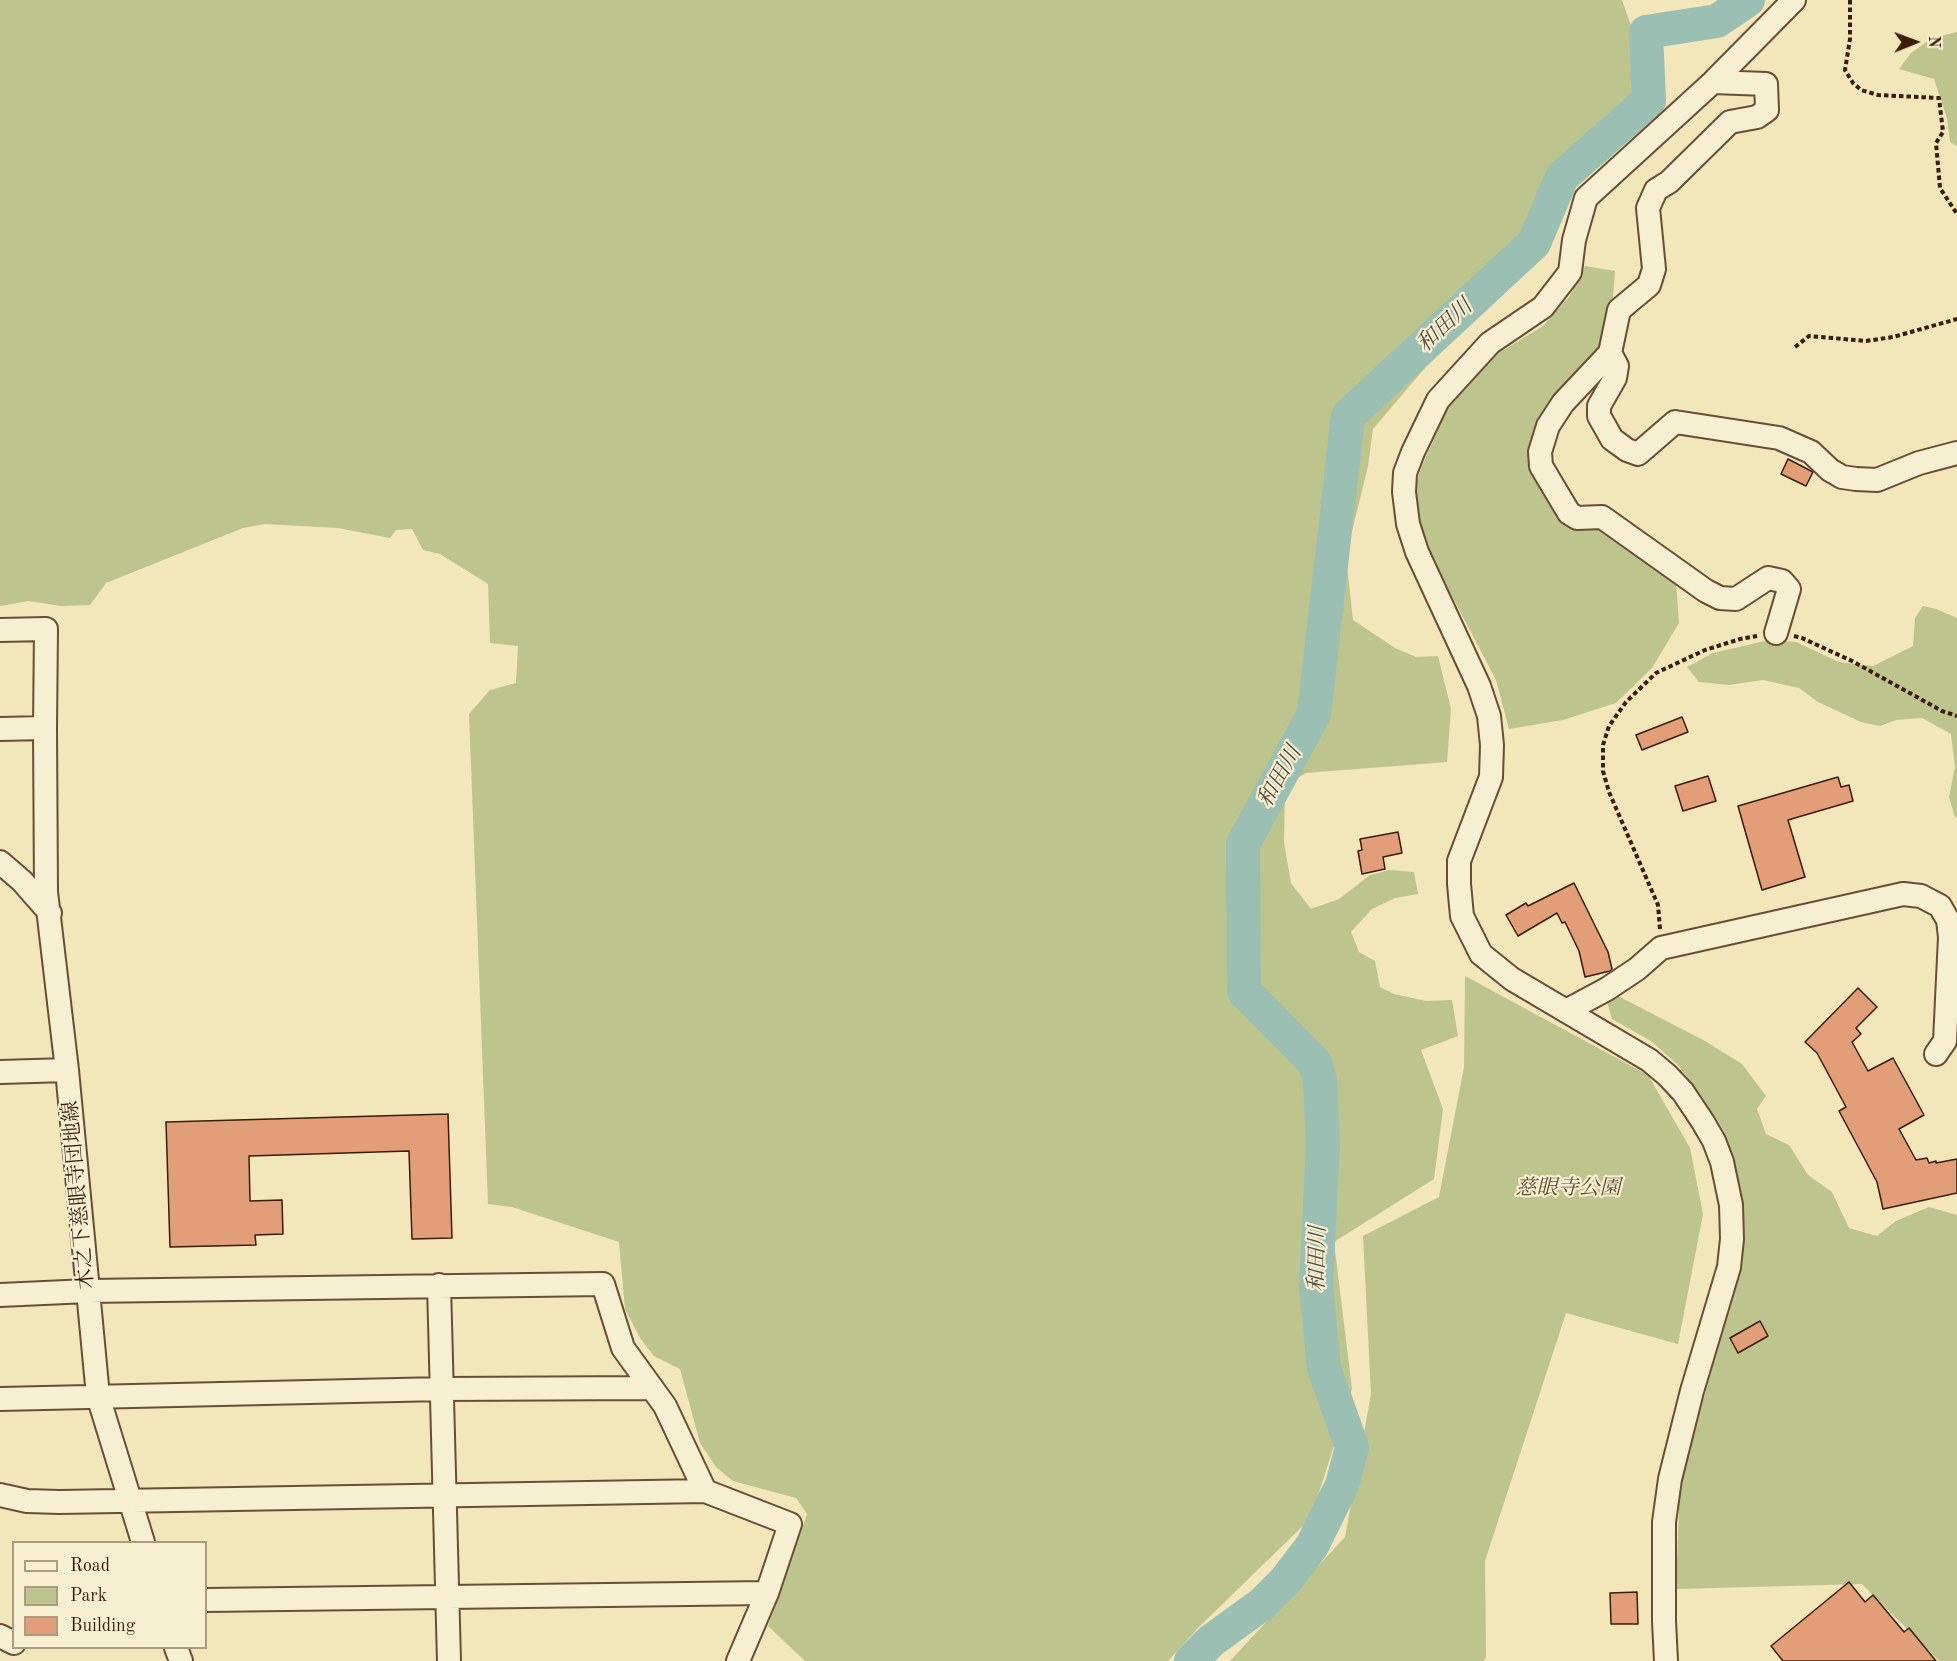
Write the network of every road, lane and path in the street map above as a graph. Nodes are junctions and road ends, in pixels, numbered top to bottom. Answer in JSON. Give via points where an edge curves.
{"nodes":[{"id":1,"x":1794,"y":0,"type":"edge"},
{"id":2,"x":1850,"y":0,"type":"edge"},
{"id":3,"x":1713,"y":82,"type":"junction"},
{"id":4,"x":1957,"y":214,"type":"edge"},
{"id":5,"x":1957,"y":319,"type":"edge"},
{"id":6,"x":1795,"y":347,"type":"dead end"},
{"id":7,"x":1610,"y":353,"type":"junction"},
{"id":8,"x":1957,"y":453,"type":"edge"},
{"id":9,"x":0,"y":630,"type":"edge"},
{"id":10,"x":1776,"y":633,"type":"junction"},
{"id":11,"x":1957,"y":717,"type":"edge"},
{"id":12,"x":45,"y":728,"type":"junction"},
{"id":13,"x":0,"y":729,"type":"edge"},
{"id":14,"x":0,"y":862,"type":"edge"},
{"id":15,"x":50,"y":913,"type":"junction"},
{"id":16,"x":1661,"y":948,"type":"junction"},
{"id":17,"x":1566,"y":1011,"type":"junction"},
{"id":18,"x":1952,"y":1013,"type":"edge"},
{"id":19,"x":1936,"y":1054,"type":"dead end"},
{"id":20,"x":67,"y":1070,"type":"junction"},
{"id":21,"x":0,"y":1072,"type":"edge"},
{"id":22,"x":439,"y":1285,"type":"junction"},
{"id":23,"x":88,"y":1291,"type":"junction"},
{"id":24,"x":0,"y":1295,"type":"edge"},
{"id":25,"x":652,"y":1388,"type":"junction"},
{"id":26,"x":442,"y":1389,"type":"junction"},
{"id":27,"x":98,"y":1396,"type":"junction"},
{"id":28,"x":0,"y":1399,"type":"edge"},
{"id":29,"x":705,"y":1491,"type":"junction"},
{"id":30,"x":445,"y":1494,"type":"junction"},
{"id":31,"x":0,"y":1496,"type":"edge"},
{"id":32,"x":130,"y":1501,"type":"junction"},
{"id":33,"x":143,"y":1541,"type":"edge"},
{"id":34,"x":768,"y":1593,"type":"junction"},
{"id":35,"x":448,"y":1595,"type":"junction"},
{"id":36,"x":207,"y":1600,"type":"edge"},
{"id":37,"x":449,"y":1661,"type":"edge"},
{"id":38,"x":738,"y":1661,"type":"edge"},
{"id":39,"x":1666,"y":1661,"type":"edge"}],
"edges":[{"from":1,"to":3,"type":"street"},
{"from":2,"to":4,"type":"path","via":[[1845,70],[1853,82],[1878,95],[1939,98],[1943,132],[1936,143],[1940,188]]},
{"from":3,"to":7,"type":"street","via":[[1766,84],[1767,110],[1757,117],[1730,122],[1656,190],[1648,207],[1654,269],[1649,285],[1618,310]]},
{"from":3,"to":17,"type":"street","via":[[1586,198],[1570,273],[1543,307],[1490,343],[1438,399],[1405,473],[1408,524],[1479,686],[1492,745],[1491,777],[1459,861],[1462,916],[1481,954],[1512,979]]},
{"from":5,"to":6,"type":"path","via":[[1866,341],[1809,336]]},
{"from":7,"to":8,"type":"street","via":[[1617,366],[1615,378],[1599,406],[1599,416],[1612,439],[1638,454],[1675,422],[1779,438],[1811,452],[1842,477],[1856,479],[1877,480]]},
{"from":7,"to":10,"type":"street","via":[[1563,403],[1548,426],[1540,452],[1541,466],[1569,513],[1577,518],[1602,517],[1720,598],[1736,599],[1768,578],[1782,581],[1789,589]]},
{"from":9,"to":12,"type":"street","name":"木之下慈眼寺団地線","via":[[46,629]]},
{"from":10,"to":11,"type":"path","via":[[1812,642]]},
{"from":10,"to":16,"type":"path","via":[[1705,650],[1656,673],[1626,702],[1609,726],[1603,745],[1603,771],[1658,905]]},
{"from":12,"to":13,"type":"street"},
{"from":12,"to":15,"type":"street","name":"木之下慈眼寺団地線","via":[[46,892]]},
{"from":14,"to":15,"type":"street"},
{"from":15,"to":20,"type":"street","name":"木之下慈眼寺団地線"},
{"from":16,"to":17,"type":"street","via":[[1607,989]]},
{"from":16,"to":18,"type":"street","via":[[1903,894],[1921,896],[1940,906],[1948,920]]},
{"from":17,"to":39,"type":"street","via":[[1648,1060],[1683,1092],[1714,1141],[1731,1205],[1729,1267],[1670,1479],[1664,1522]]},
{"from":18,"to":19,"type":"street","via":[[1946,1041]]},
{"from":20,"to":21,"type":"street"},
{"from":20,"to":23,"type":"street","name":"木之下慈眼寺団地線"},
{"from":22,"to":23,"type":"street"},
{"from":22,"to":25,"type":"street","via":[[603,1284],[624,1348]]},
{"from":22,"to":26,"type":"street"},
{"from":23,"to":24,"type":"street"},
{"from":23,"to":27,"type":"street","name":"木之下慈眼寺団地線"},
{"from":25,"to":26,"type":"street"},
{"from":25,"to":29,"type":"street","via":[[665,1406]]},
{"from":26,"to":27,"type":"street"},
{"from":26,"to":30,"type":"street"},
{"from":27,"to":28,"type":"street"},
{"from":27,"to":32,"type":"street","name":"木之下慈眼寺団地線"},
{"from":29,"to":30,"type":"street"},
{"from":29,"to":34,"type":"street","via":[[790,1524]]},
{"from":30,"to":32,"type":"street"},
{"from":30,"to":35,"type":"street"},
{"from":31,"to":32,"type":"street","via":[[27,1501]]},
{"from":32,"to":33,"type":"street","name":"木之下慈眼寺団地線"},
{"from":34,"to":35,"type":"street"},
{"from":34,"to":38,"type":"street"},
{"from":35,"to":36,"type":"street"},
{"from":35,"to":37,"type":"street"}]}
